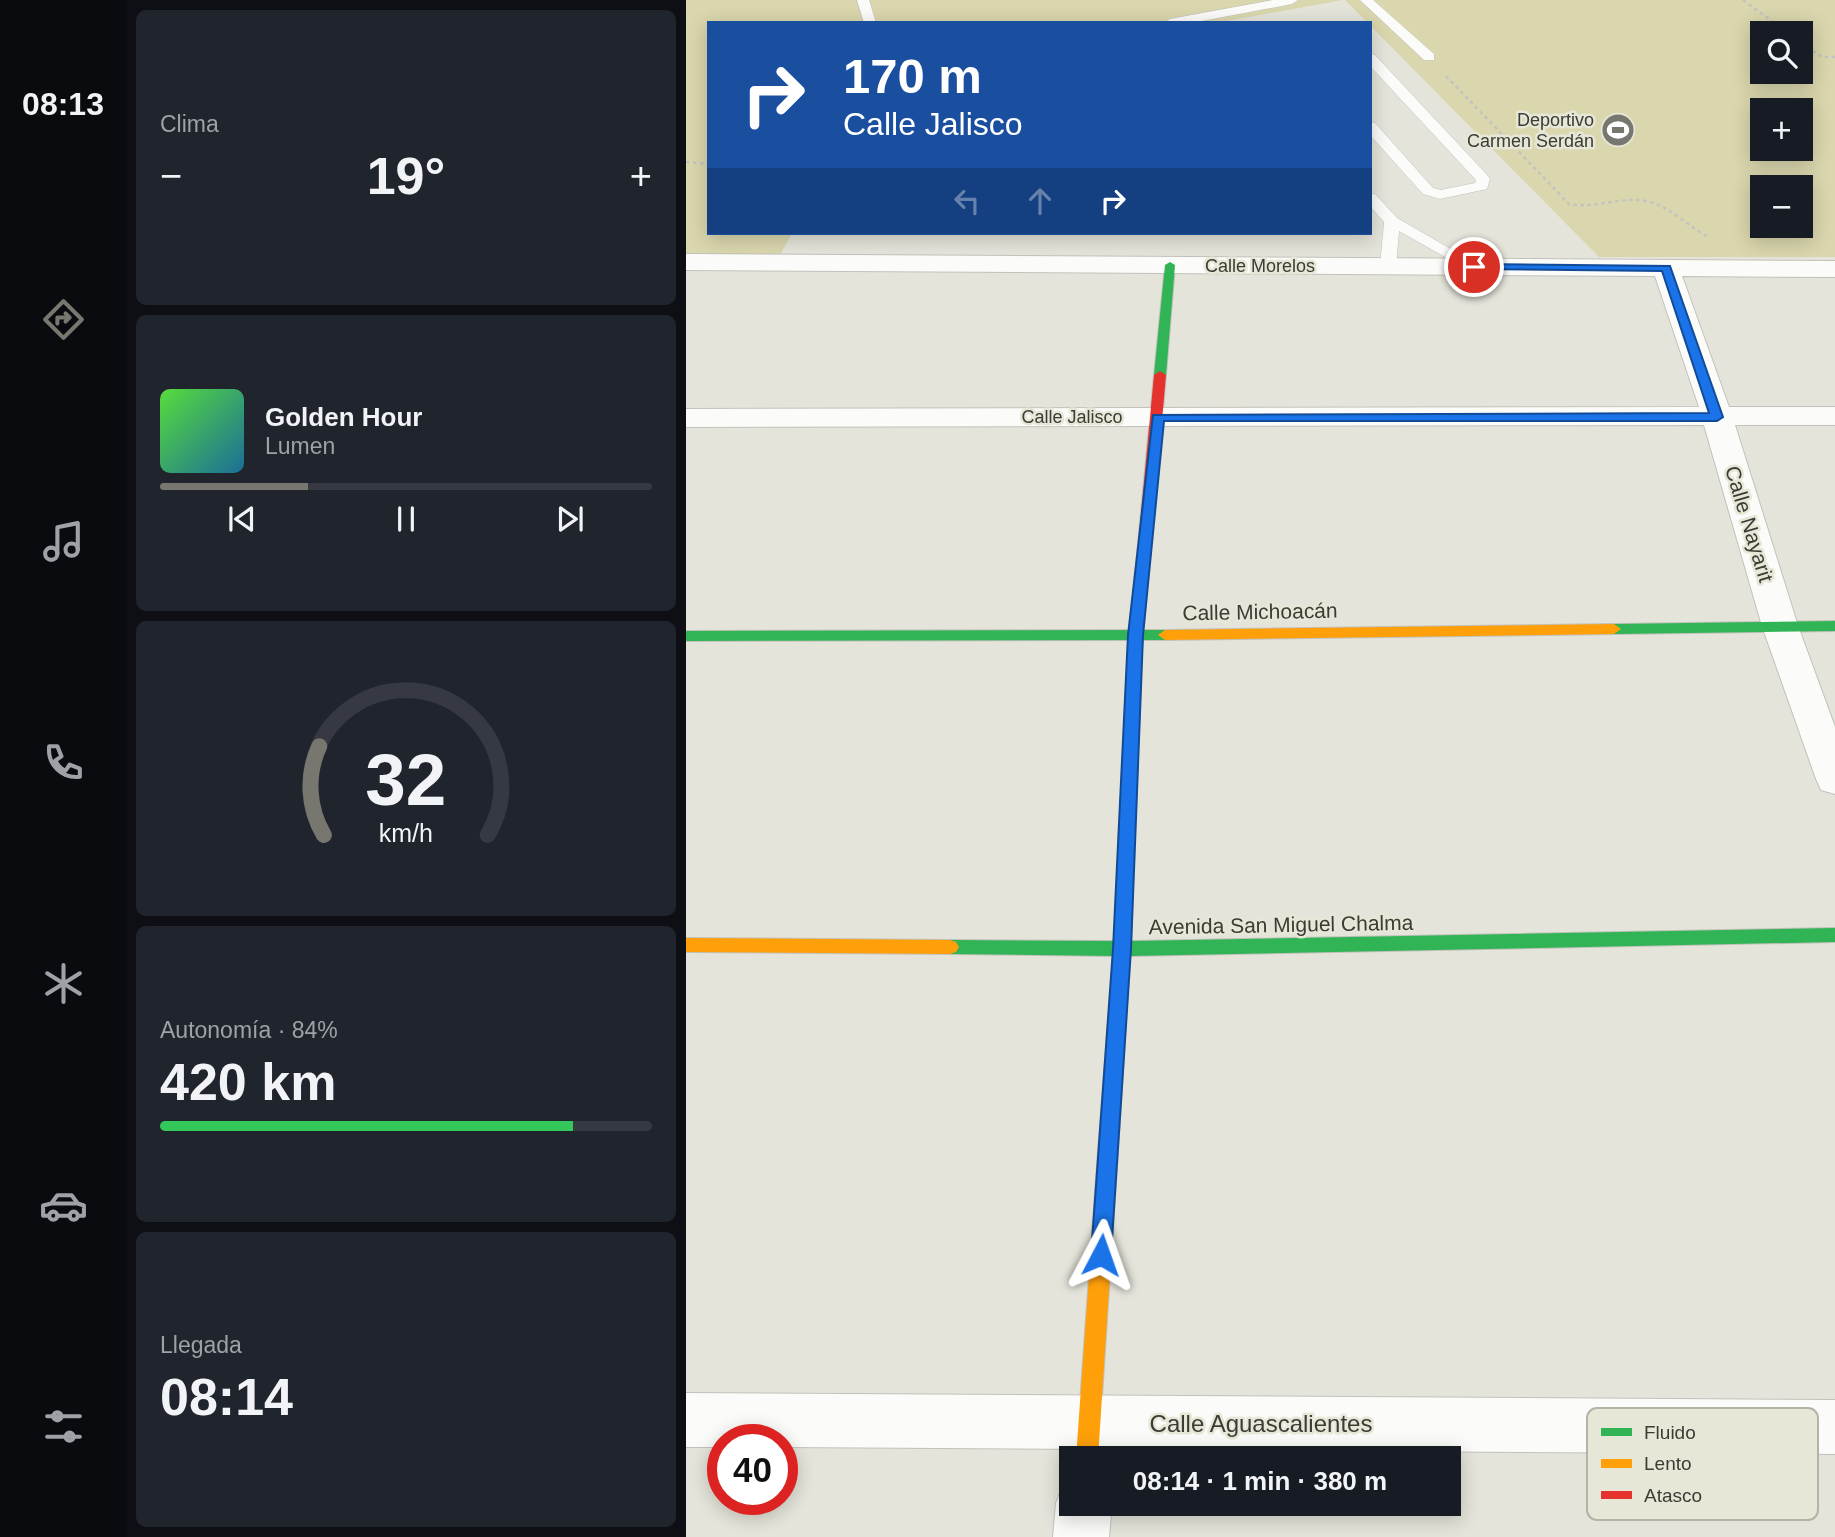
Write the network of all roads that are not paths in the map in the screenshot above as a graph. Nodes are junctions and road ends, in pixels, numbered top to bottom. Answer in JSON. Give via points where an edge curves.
{"nodes":[{"id":1,"x":863,"y":0,"type":"edge"},
{"id":2,"x":1292,"y":0,"type":"edge"},
{"id":3,"x":1366,"y":0,"type":"edge"},
{"id":4,"x":869,"y":21,"type":"edge"},
{"id":5,"x":1181,"y":21,"type":"edge"},
{"id":6,"x":1429,"y":57,"type":"road end"},
{"id":7,"x":1374,"y":66,"type":"edge"},
{"id":8,"x":1372,"y":128,"type":"edge"},
{"id":9,"x":1372,"y":199,"type":"edge"},
{"id":10,"x":1392,"y":221,"type":"junction"},
{"id":11,"x":1170,"y":265,"type":"junction"},
{"id":12,"x":1388,"y":266,"type":"junction"},
{"id":13,"x":1474,"y":267,"type":"junction"},
{"id":14,"x":1666,"y":268,"type":"junction"},
{"id":15,"x":690,"y":269,"type":"edge"},
{"id":16,"x":1835,"y":269,"type":"edge"},
{"id":17,"x":1835,"y":416,"type":"edge"},
{"id":18,"x":1158,"y":417,"type":"junction"},
{"id":19,"x":1717,"y":417,"type":"junction"},
{"id":20,"x":686,"y":418,"type":"edge"},
{"id":21,"x":1780,"y":626,"type":"junction"},
{"id":22,"x":1835,"y":626,"type":"edge"},
{"id":23,"x":1136,"y":635,"type":"junction"},
{"id":24,"x":686,"y":636,"type":"edge"},
{"id":25,"x":1835,"y":779,"type":"edge"},
{"id":26,"x":1835,"y":935,"type":"edge"},
{"id":27,"x":686,"y":945,"type":"edge"},
{"id":28,"x":1122,"y":949,"type":"junction"},
{"id":29,"x":686,"y":1420,"type":"edge"},
{"id":30,"x":1587,"y":1431,"type":"edge"},
{"id":31,"x":1088,"y":1440,"type":"edge"},
{"id":32,"x":1083,"y":1516,"type":"edge"},
{"id":33,"x":1081,"y":1537,"type":"edge"}],
"edges":[{"from":1,"to":4,"type":"lane"},
{"from":2,"to":5,"type":"lane"},
{"from":3,"to":6,"type":"lane"},
{"from":7,"to":8,"type":"lane","via":[[1483,179],[1482,186],[1440,195],[1429,191]]},
{"from":9,"to":10,"type":"lane"},
{"from":10,"to":12,"type":"lane"},
{"from":10,"to":13,"type":"lane"},
{"from":11,"to":12,"type":"street","name":"Calle Morelos"},
{"from":11,"to":15,"type":"street","name":"Calle Morelos"},
{"from":11,"to":18,"type":"street"},
{"from":12,"to":13,"type":"street","name":"Calle Morelos"},
{"from":13,"to":14,"type":"street","name":"Calle Morelos"},
{"from":14,"to":16,"type":"street","name":"Calle Morelos"},
{"from":14,"to":19,"type":"street","name":"Calle Nayarit"},
{"from":17,"to":19,"type":"street","name":"Calle Jalisco"},
{"from":18,"to":19,"type":"street","name":"Calle Jalisco"},
{"from":18,"to":20,"type":"street","name":"Calle Jalisco"},
{"from":18,"to":23,"type":"street"},
{"from":19,"to":21,"type":"street","name":"Calle Nayarit"},
{"from":21,"to":22,"type":"street","name":"Calle Michoacán"},
{"from":21,"to":23,"type":"street","name":"Calle Michoacán"},
{"from":21,"to":25,"type":"street","name":"Calle Nayarit"},
{"from":23,"to":24,"type":"street","name":"Calle Michoacán"},
{"from":23,"to":28,"type":"street"},
{"from":26,"to":28,"type":"street","name":"Avenida San Miguel Chalma"},
{"from":27,"to":28,"type":"street","name":"Avenida San Miguel Chalma"},
{"from":28,"to":31,"type":"street"},
{"from":29,"to":31,"type":"street","name":"Calle Aguascalientes"},
{"from":30,"to":31,"type":"street","name":"Calle Aguascalientes"},
{"from":32,"to":33,"type":"street"}]}
